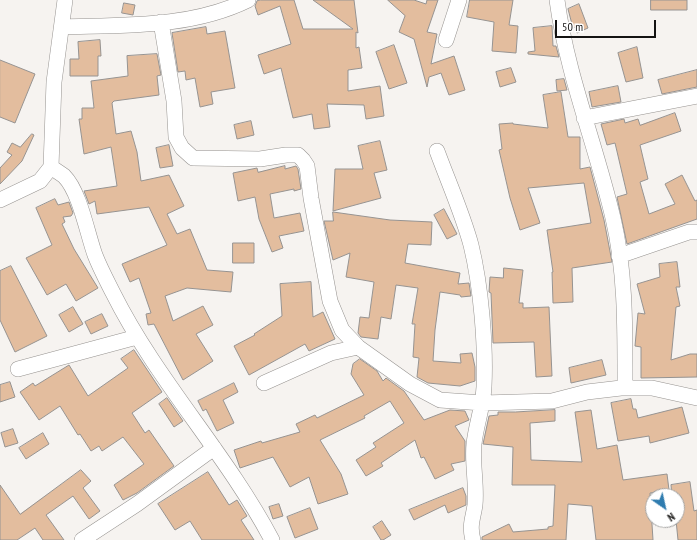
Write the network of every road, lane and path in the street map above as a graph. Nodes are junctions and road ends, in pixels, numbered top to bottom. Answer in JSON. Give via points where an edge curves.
{"nodes":[{"id":1,"x":65,"y":0,"type":"edge"},
{"id":2,"x":248,"y":0,"type":"edge"},
{"id":3,"x":458,"y":0,"type":"edge"},
{"id":4,"x":557,"y":0,"type":"edge"},
{"id":5,"x":161,"y":22,"type":"junction"},
{"id":6,"x":62,"y":27,"type":"junction"},
{"id":7,"x":446,"y":40,"type":"dead end"},
{"id":8,"x":697,"y":96,"type":"edge"},
{"id":9,"x":584,"y":118,"type":"junction"},
{"id":10,"x":437,"y":151,"type":"dead end"},
{"id":11,"x":51,"y":167,"type":"junction"},
{"id":12,"x":0,"y":200,"type":"edge"},
{"id":13,"x":697,"y":232,"type":"edge"},
{"id":14,"x":619,"y":256,"type":"junction"},
{"id":15,"x":137,"y":337,"type":"junction"},
{"id":16,"x":358,"y":347,"type":"junction"},
{"id":17,"x":18,"y":369,"type":"dead end"},
{"id":18,"x":264,"y":383,"type":"dead end"},
{"id":19,"x":625,"y":388,"type":"junction"},
{"id":20,"x":694,"y":397,"type":"edge"},
{"id":21,"x":483,"y":403,"type":"junction"},
{"id":22,"x":697,"y":411,"type":"edge"},
{"id":23,"x":214,"y":448,"type":"junction"},
{"id":24,"x":82,"y":540,"type":"edge"},
{"id":25,"x":272,"y":540,"type":"edge"},
{"id":26,"x":473,"y":540,"type":"edge"}],
"edges":[{"from":1,"to":6,"type":"street"},
{"from":2,"to":5,"type":"street","via":[[198,18]]},
{"from":3,"to":7,"type":"street"},
{"from":4,"to":9,"type":"street","via":[[561,32]]},
{"from":5,"to":6,"type":"street"},
{"from":5,"to":16,"type":"street","via":[[174,101],[176,137],[193,158],[260,159],[286,154],[298,155],[307,166],[330,301],[342,330]]},
{"from":6,"to":11,"type":"street","via":[[54,82]]},
{"from":8,"to":9,"type":"street"},
{"from":9,"to":14,"type":"street","via":[[613,219]]},
{"from":10,"to":21,"type":"street","via":[[471,245],[482,327]]},
{"from":11,"to":12,"type":"street","via":[[40,181]]},
{"from":11,"to":15,"type":"street","via":[[64,176],[76,198],[95,255]]},
{"from":13,"to":14,"type":"street","via":[[689,232]]},
{"from":14,"to":19,"type":"street","via":[[623,279]]},
{"from":15,"to":17,"type":"street"},
{"from":15,"to":23,"type":"street"},
{"from":16,"to":18,"type":"street","via":[[331,353]]},
{"from":16,"to":21,"type":"street","via":[[410,384],[440,400]]},
{"from":19,"to":20,"type":"street","via":[[652,388]]},
{"from":19,"to":21,"type":"street","via":[[587,392],[552,401]]},
{"from":20,"to":22,"type":"street"},
{"from":21,"to":26,"type":"street","via":[[474,446],[474,505],[470,530]]},
{"from":23,"to":24,"type":"street"},
{"from":23,"to":25,"type":"street","via":[[256,510]]}]}
